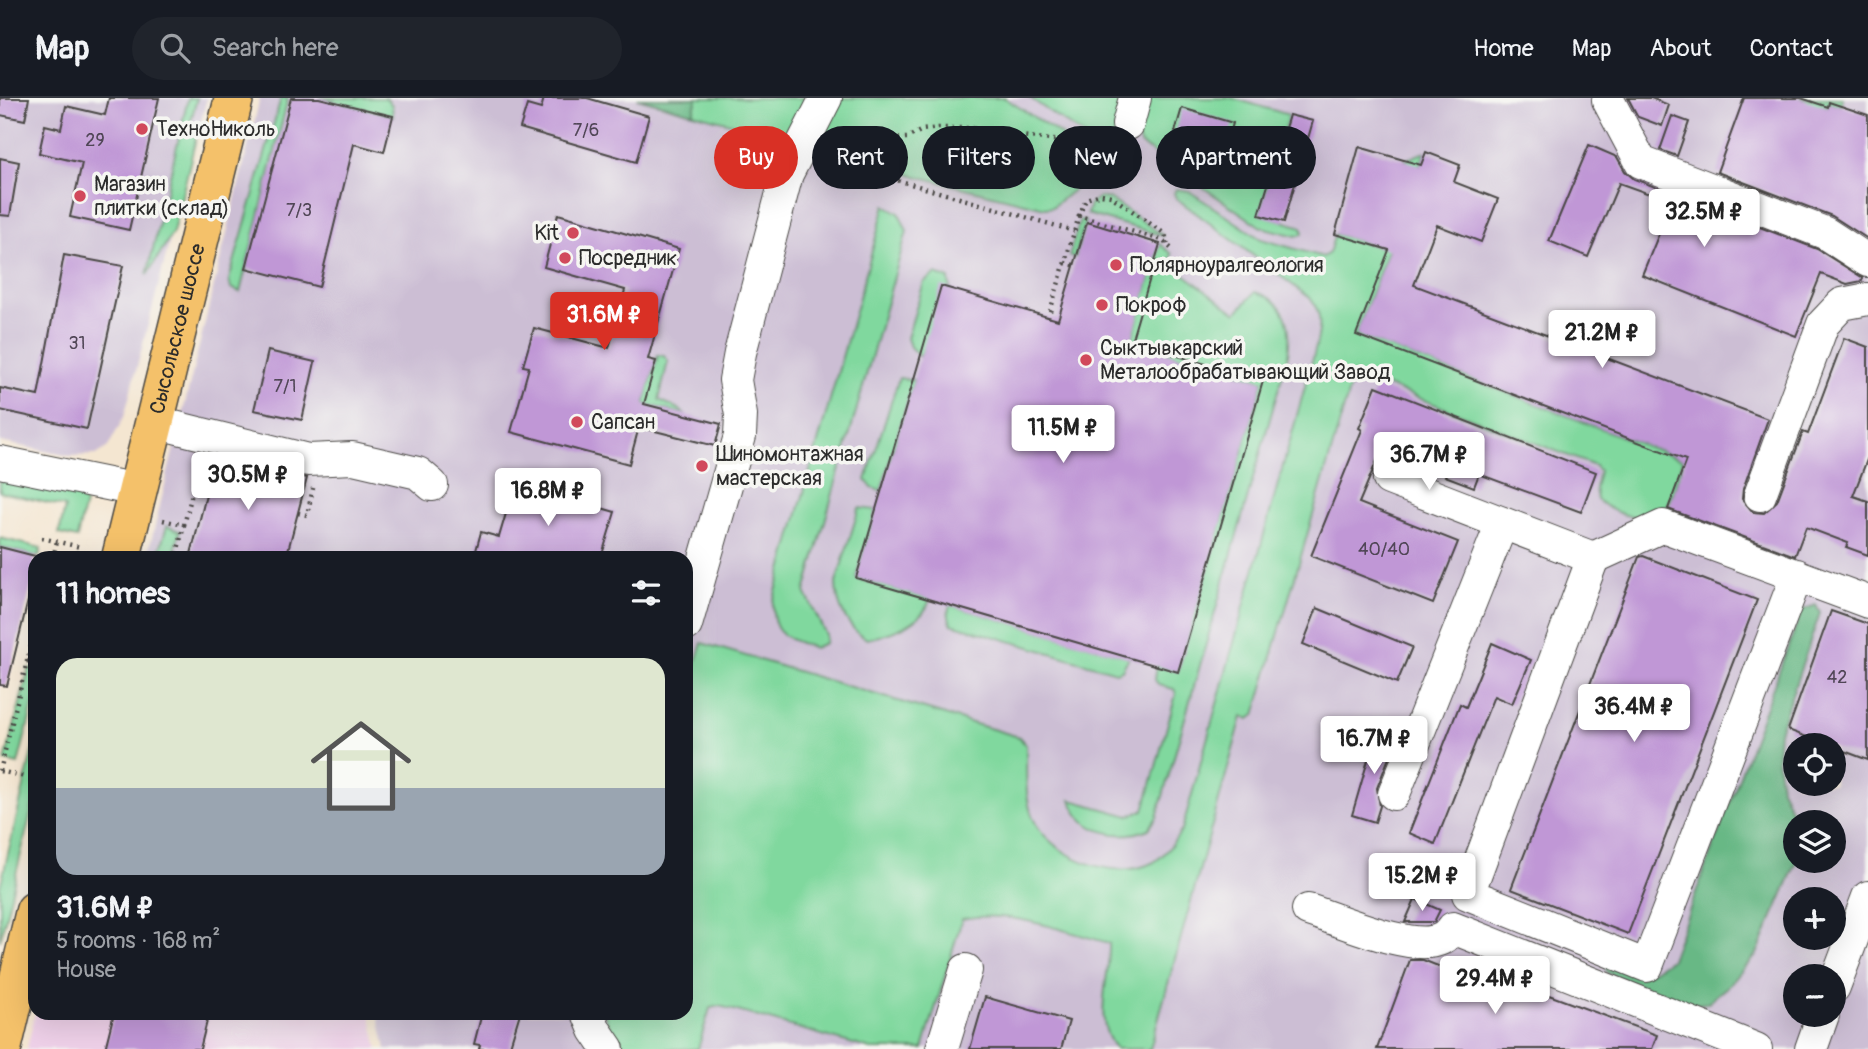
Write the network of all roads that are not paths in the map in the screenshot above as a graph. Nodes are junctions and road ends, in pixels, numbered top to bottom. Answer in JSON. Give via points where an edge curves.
{"nodes":[{"id":1,"x":234,"y":98,"type":"edge"},
{"id":2,"x":826,"y":98,"type":"edge"},
{"id":3,"x":1608,"y":100,"type":"dead end"},
{"id":4,"x":1868,"y":261,"type":"edge"},
{"id":5,"x":1868,"y":299,"type":"edge"},
{"id":6,"x":154,"y":422,"type":"junction"},
{"id":7,"x":0,"y":462,"type":"edge"},
{"id":8,"x":1389,"y":479,"type":"dead end"},
{"id":9,"x":432,"y":485,"type":"dead end"},
{"id":10,"x":137,"y":490,"type":"junction"},
{"id":11,"x":1760,"y":495,"type":"dead end"},
{"id":12,"x":1502,"y":523,"type":"junction"},
{"id":13,"x":123,"y":551,"type":"edge"},
{"id":14,"x":1593,"y":558,"type":"junction"},
{"id":15,"x":1797,"y":575,"type":"junction"},
{"id":16,"x":693,"y":600,"type":"edge"},
{"id":17,"x":1868,"y":602,"type":"edge"},
{"id":18,"x":1394,"y":794,"type":"dead end"},
{"id":19,"x":1868,"y":897,"type":"edge"},
{"id":20,"x":1308,"y":910,"type":"dead end"},
{"id":21,"x":28,"y":940,"type":"edge"},
{"id":22,"x":1843,"y":964,"type":"edge"},
{"id":23,"x":966,"y":970,"type":"dead end"},
{"id":24,"x":591,"y":1020,"type":"edge"},
{"id":25,"x":1819,"y":1027,"type":"edge"},
{"id":26,"x":2,"y":1049,"type":"edge"},
{"id":27,"x":608,"y":1049,"type":"edge"},
{"id":28,"x":942,"y":1049,"type":"edge"},
{"id":29,"x":1756,"y":1049,"type":"edge"},
{"id":30,"x":1811,"y":1049,"type":"edge"}],
"edges":[{"from":1,"to":6,"type":"main road","name":"Сысольское шоссе"},
{"from":2,"to":16,"type":"street","via":[[787,174],[734,380],[740,436]]},
{"from":3,"to":4,"type":"street","via":[[1641,162],[1825,233]]},
{"from":5,"to":11,"type":"street","via":[[1842,304],[1823,324]]},
{"from":6,"to":9,"type":"street","via":[[308,460],[353,458],[418,474]]},
{"from":6,"to":10,"type":"main road","name":"Сысольское шоссе"},
{"from":7,"to":10,"type":"street"},
{"from":8,"to":12,"type":"street"},
{"from":10,"to":13,"type":"main road","name":"Сысольское шоссе"},
{"from":12,"to":14,"type":"street"},
{"from":12,"to":18,"type":"street"},
{"from":14,"to":15,"type":"street","via":[[1663,526]]},
{"from":14,"to":15,"type":"street","via":[[1468,894],[1647,966]]},
{"from":15,"to":17,"type":"street"},
{"from":19,"to":22,"type":"street"},
{"from":20,"to":29,"type":"street","via":[[1424,943],[1441,939],[1453,928]]},
{"from":21,"to":26,"type":"main road"},
{"from":23,"to":28,"type":"street"},
{"from":24,"to":27,"type":"street"},
{"from":25,"to":30,"type":"street"}]}
